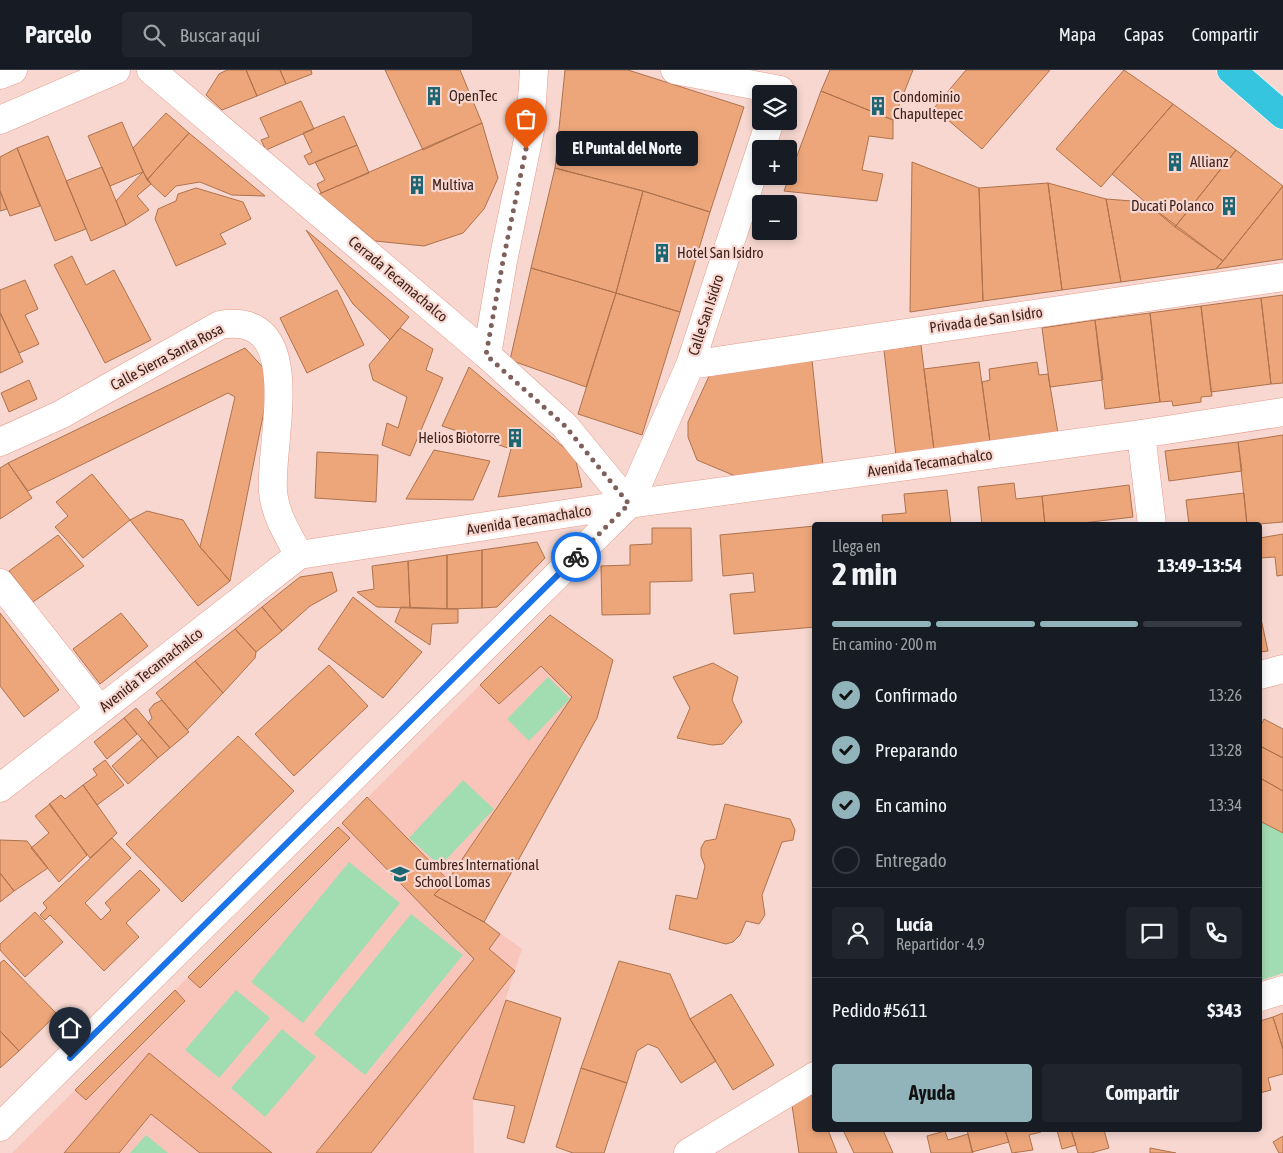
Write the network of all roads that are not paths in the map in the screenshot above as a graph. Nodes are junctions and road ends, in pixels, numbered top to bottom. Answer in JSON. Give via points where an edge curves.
{"nodes":[{"id":1,"x":12,"y":70,"type":"edge"},
{"id":2,"x":116,"y":70,"type":"edge"},
{"id":3,"x":151,"y":70,"type":"edge"},
{"id":4,"x":534,"y":70,"type":"edge"},
{"id":5,"x":674,"y":70,"type":"edge"},
{"id":6,"x":1231,"y":70,"type":"edge"},
{"id":7,"x":1245,"y":70,"type":"edge"},
{"id":8,"x":0,"y":75,"type":"edge"},
{"id":9,"x":782,"y":85,"type":"edge"},
{"id":10,"x":1283,"y":102,"type":"edge"},
{"id":11,"x":1283,"y":116,"type":"edge"},
{"id":12,"x":0,"y":120,"type":"edge"},
{"id":13,"x":767,"y":130,"type":"edge"},
{"id":14,"x":1283,"y":277,"type":"edge"},
{"id":15,"x":486,"y":355,"type":"junction"},
{"id":16,"x":690,"y":365,"type":"junction"},
{"id":17,"x":1283,"y":412,"type":"edge"},
{"id":18,"x":1141,"y":434,"type":"junction"},
{"id":19,"x":0,"y":442,"type":"edge"},
{"id":20,"x":629,"y":504,"type":"junction"},
{"id":21,"x":1152,"y":522,"type":"edge"},
{"id":22,"x":299,"y":555,"type":"junction"},
{"id":23,"x":0,"y":583,"type":"edge"},
{"id":24,"x":100,"y":710,"type":"junction"},
{"id":25,"x":0,"y":788,"type":"edge"},
{"id":26,"x":1283,"y":990,"type":"edge"},
{"id":27,"x":1262,"y":996,"type":"edge"},
{"id":28,"x":812,"y":1078,"type":"edge"},
{"id":29,"x":0,"y":1127,"type":"edge"},
{"id":30,"x":688,"y":1153,"type":"edge"}],
"edges":[{"from":1,"to":8,"type":"street"},
{"from":2,"to":12,"type":"street"},
{"from":3,"to":15,"type":"street","name":"Cerrada Tecamachalco"},
{"from":4,"to":15,"type":"street","via":[[530,130]]},
{"from":5,"to":9,"type":"street"},
{"from":6,"to":11,"type":"highway"},
{"from":7,"to":10,"type":"highway"},
{"from":13,"to":16,"type":"street","name":"Calle San Isidro"},
{"from":14,"to":16,"type":"street","name":"Privada de San Isidro"},
{"from":15,"to":20,"type":"street","name":"Cerrada Tecamachalco","via":[[565,426]]},
{"from":16,"to":20,"type":"street","name":"Calle San Isidro"},
{"from":17,"to":18,"type":"street","name":"Avenida Tecamachalco"},
{"from":18,"to":20,"type":"street","name":"Avenida Tecamachalco"},
{"from":18,"to":21,"type":"street"},
{"from":19,"to":22,"type":"street","name":"Calle Sierra Santa Rosa","via":[[60,415],[220,325],[254,326],[268,338],[276,358],[279,385],[273,492],[278,516]]},
{"from":20,"to":22,"type":"street","name":"Avenida Tecamachalco"},
{"from":20,"to":29,"type":"street"},
{"from":22,"to":24,"type":"street","name":"Avenida Tecamachalco"},
{"from":23,"to":24,"type":"street"},
{"from":24,"to":25,"type":"street","name":"Avenida Tecamachalco"},
{"from":26,"to":27,"type":"street"},
{"from":28,"to":30,"type":"street"}]}
